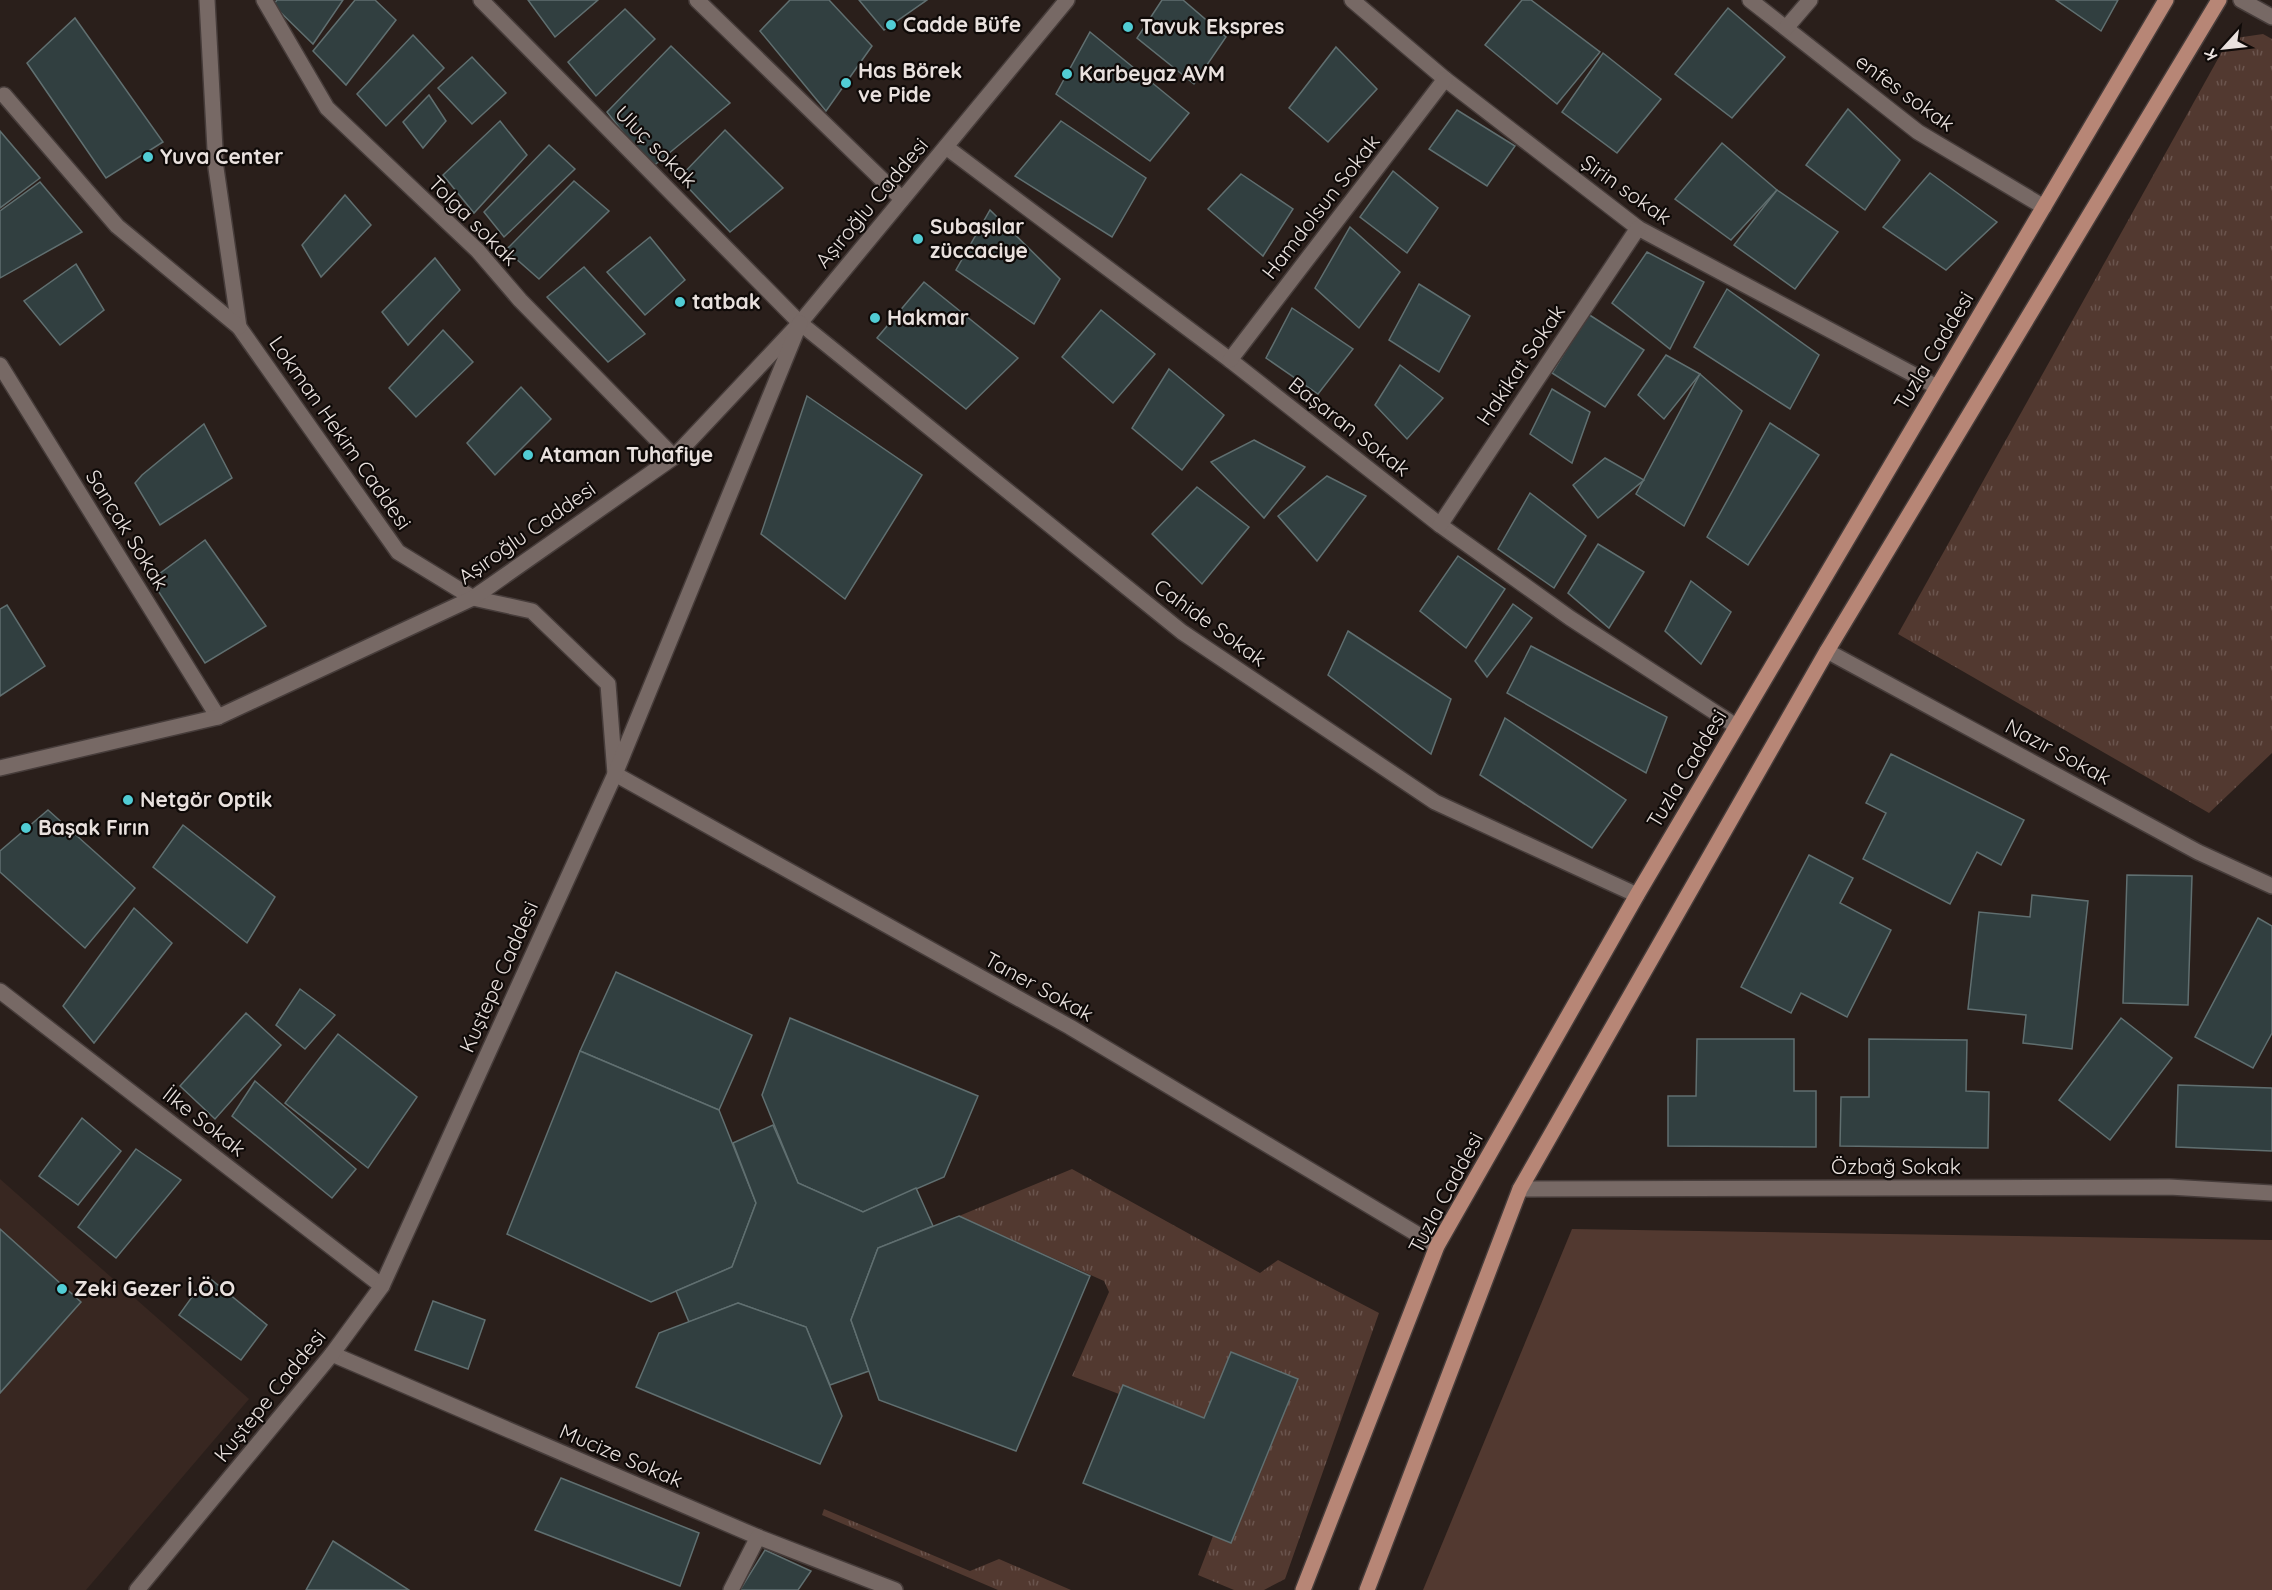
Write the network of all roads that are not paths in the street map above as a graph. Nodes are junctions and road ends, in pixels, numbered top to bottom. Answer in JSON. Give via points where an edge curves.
{"nodes":[{"id":1,"x":207,"y":0,"type":"edge"},
{"id":2,"x":264,"y":0,"type":"edge"},
{"id":3,"x":481,"y":0,"type":"edge"},
{"id":4,"x":697,"y":0,"type":"edge"},
{"id":5,"x":1066,"y":0,"type":"edge"},
{"id":6,"x":1352,"y":0,"type":"edge"},
{"id":7,"x":1750,"y":0,"type":"edge"},
{"id":8,"x":1810,"y":0,"type":"edge"},
{"id":9,"x":2166,"y":0,"type":"edge"},
{"id":10,"x":2218,"y":0,"type":"edge"},
{"id":11,"x":2241,"y":0,"type":"edge"},
{"id":12,"x":2272,"y":18,"type":"edge"},
{"id":13,"x":1786,"y":28,"type":"junction"},
{"id":14,"x":1445,"y":79,"type":"junction"},
{"id":15,"x":1,"y":93,"type":"edge"},
{"id":16,"x":946,"y":147,"type":"junction"},
{"id":17,"x":902,"y":199,"type":"junction"},
{"id":18,"x":2044,"y":207,"type":"junction"},
{"id":19,"x":1638,"y":228,"type":"junction"},
{"id":20,"x":800,"y":323,"type":"junction"},
{"id":21,"x":239,"y":327,"type":"junction"},
{"id":22,"x":1230,"y":360,"type":"junction"},
{"id":23,"x":0,"y":365,"type":"edge"},
{"id":24,"x":1937,"y":387,"type":"junction"},
{"id":25,"x":674,"y":456,"type":"junction"},
{"id":26,"x":1440,"y":525,"type":"junction"},
{"id":27,"x":473,"y":598,"type":"junction"},
{"id":28,"x":1827,"y":651,"type":"junction"},
{"id":29,"x":218,"y":717,"type":"junction"},
{"id":30,"x":1736,"y":726,"type":"junction"},
{"id":31,"x":0,"y":768,"type":"edge"},
{"id":32,"x":615,"y":774,"type":"junction"},
{"id":33,"x":2272,"y":886,"type":"edge"},
{"id":34,"x":1637,"y":894,"type":"junction"},
{"id":35,"x":0,"y":991,"type":"edge"},
{"id":36,"x":1520,"y":1189,"type":"junction"},
{"id":37,"x":2272,"y":1193,"type":"edge"},
{"id":38,"x":1437,"y":1246,"type":"junction"},
{"id":39,"x":382,"y":1286,"type":"junction"},
{"id":40,"x":332,"y":1354,"type":"junction"},
{"id":41,"x":758,"y":1537,"type":"junction"},
{"id":42,"x":137,"y":1590,"type":"edge"},
{"id":43,"x":731,"y":1590,"type":"edge"},
{"id":44,"x":895,"y":1590,"type":"edge"},
{"id":45,"x":1303,"y":1590,"type":"edge"},
{"id":46,"x":1368,"y":1590,"type":"edge"}],
"edges":[{"from":1,"to":21,"type":"street","name":"Lokman Hekim Caddesi","via":[[216,168]]},
{"from":2,"to":25,"type":"street","name":"Tolga sokak","via":[[327,108],[478,251],[520,300]]},
{"from":3,"to":20,"type":"street","name":"Uluç sokak"},
{"from":4,"to":17,"type":"street"},
{"from":5,"to":16,"type":"street","name":"Aşıroğlu Caddesi"},
{"from":6,"to":14,"type":"street","name":"Şirin sokak"},
{"from":7,"to":13,"type":"street","name":"enfes sokak"},
{"from":8,"to":13,"type":"street"},
{"from":9,"to":18,"type":"main road","name":"Tuzla Caddesi"},
{"from":10,"to":28,"type":"main road"},
{"from":11,"to":12,"type":"street"},
{"from":13,"to":18,"type":"street","name":"enfes sokak","via":[[1918,132]]},
{"from":14,"to":19,"type":"street","name":"Şirin sokak"},
{"from":14,"to":22,"type":"street","name":"Hamdolsun Sokak"},
{"from":15,"to":21,"type":"street","via":[[117,226]]},
{"from":16,"to":17,"type":"street","name":"Aşıroğlu Caddesi"},
{"from":16,"to":22,"type":"street","name":"Başaran Sokak"},
{"from":17,"to":20,"type":"street","name":"Aşıroğlu Caddesi"},
{"from":18,"to":24,"type":"main road","name":"Tuzla Caddesi"},
{"from":19,"to":24,"type":"street","name":"Şirin sokak"},
{"from":19,"to":26,"type":"street","name":"Hakikat Sokak"},
{"from":20,"to":25,"type":"street","name":"Aşıroğlu Caddesi"},
{"from":20,"to":32,"type":"street","name":"Kuştepe Caddesi"},
{"from":20,"to":34,"type":"street","name":"Cahide Sokak","via":[[1182,632],[1435,802]]},
{"from":21,"to":27,"type":"street","name":"Lokman Hekim Caddesi","via":[[398,552]]},
{"from":22,"to":26,"type":"street","name":"Başaran Sokak"},
{"from":23,"to":29,"type":"street","name":"Sancak Sokak"},
{"from":24,"to":30,"type":"main road","name":"Tuzla Caddesi"},
{"from":25,"to":27,"type":"street","name":"Aşıroğlu Caddesi"},
{"from":26,"to":30,"type":"street","name":"Başaran Sokak","via":[[1570,618]]},
{"from":27,"to":29,"type":"street","name":"Aşıroğlu Caddesi"},
{"from":27,"to":32,"type":"street","name":"Lokman Hekim Caddesi","via":[[532,611],[608,684]]},
{"from":28,"to":33,"type":"street","name":"Nazır Sokak","via":[[2198,852]]},
{"from":28,"to":36,"type":"main road"},
{"from":29,"to":31,"type":"street","name":"Aşıroğlu Caddesi"},
{"from":30,"to":34,"type":"main road","name":"Tuzla Caddesi"},
{"from":32,"to":38,"type":"street","name":"Taner Sokak","via":[[1070,1027]]},
{"from":32,"to":39,"type":"street","name":"Kuştepe Caddesi"},
{"from":34,"to":38,"type":"main road","name":"Tuzla Caddesi"},
{"from":35,"to":39,"type":"street","name":"İlke Sokak"},
{"from":36,"to":37,"type":"street","name":"Özbağ Sokak","via":[[2169,1187]]},
{"from":36,"to":46,"type":"main road"},
{"from":38,"to":45,"type":"main road","name":"Tuzla Caddesi"},
{"from":39,"to":40,"type":"street","name":"Kuştepe Caddesi"},
{"from":40,"to":41,"type":"street","name":"Mucize Sokak"},
{"from":40,"to":42,"type":"street","name":"Kuştepe Caddesi"},
{"from":41,"to":43,"type":"street"},
{"from":41,"to":44,"type":"street","name":"Mucize Sokak"}]}
